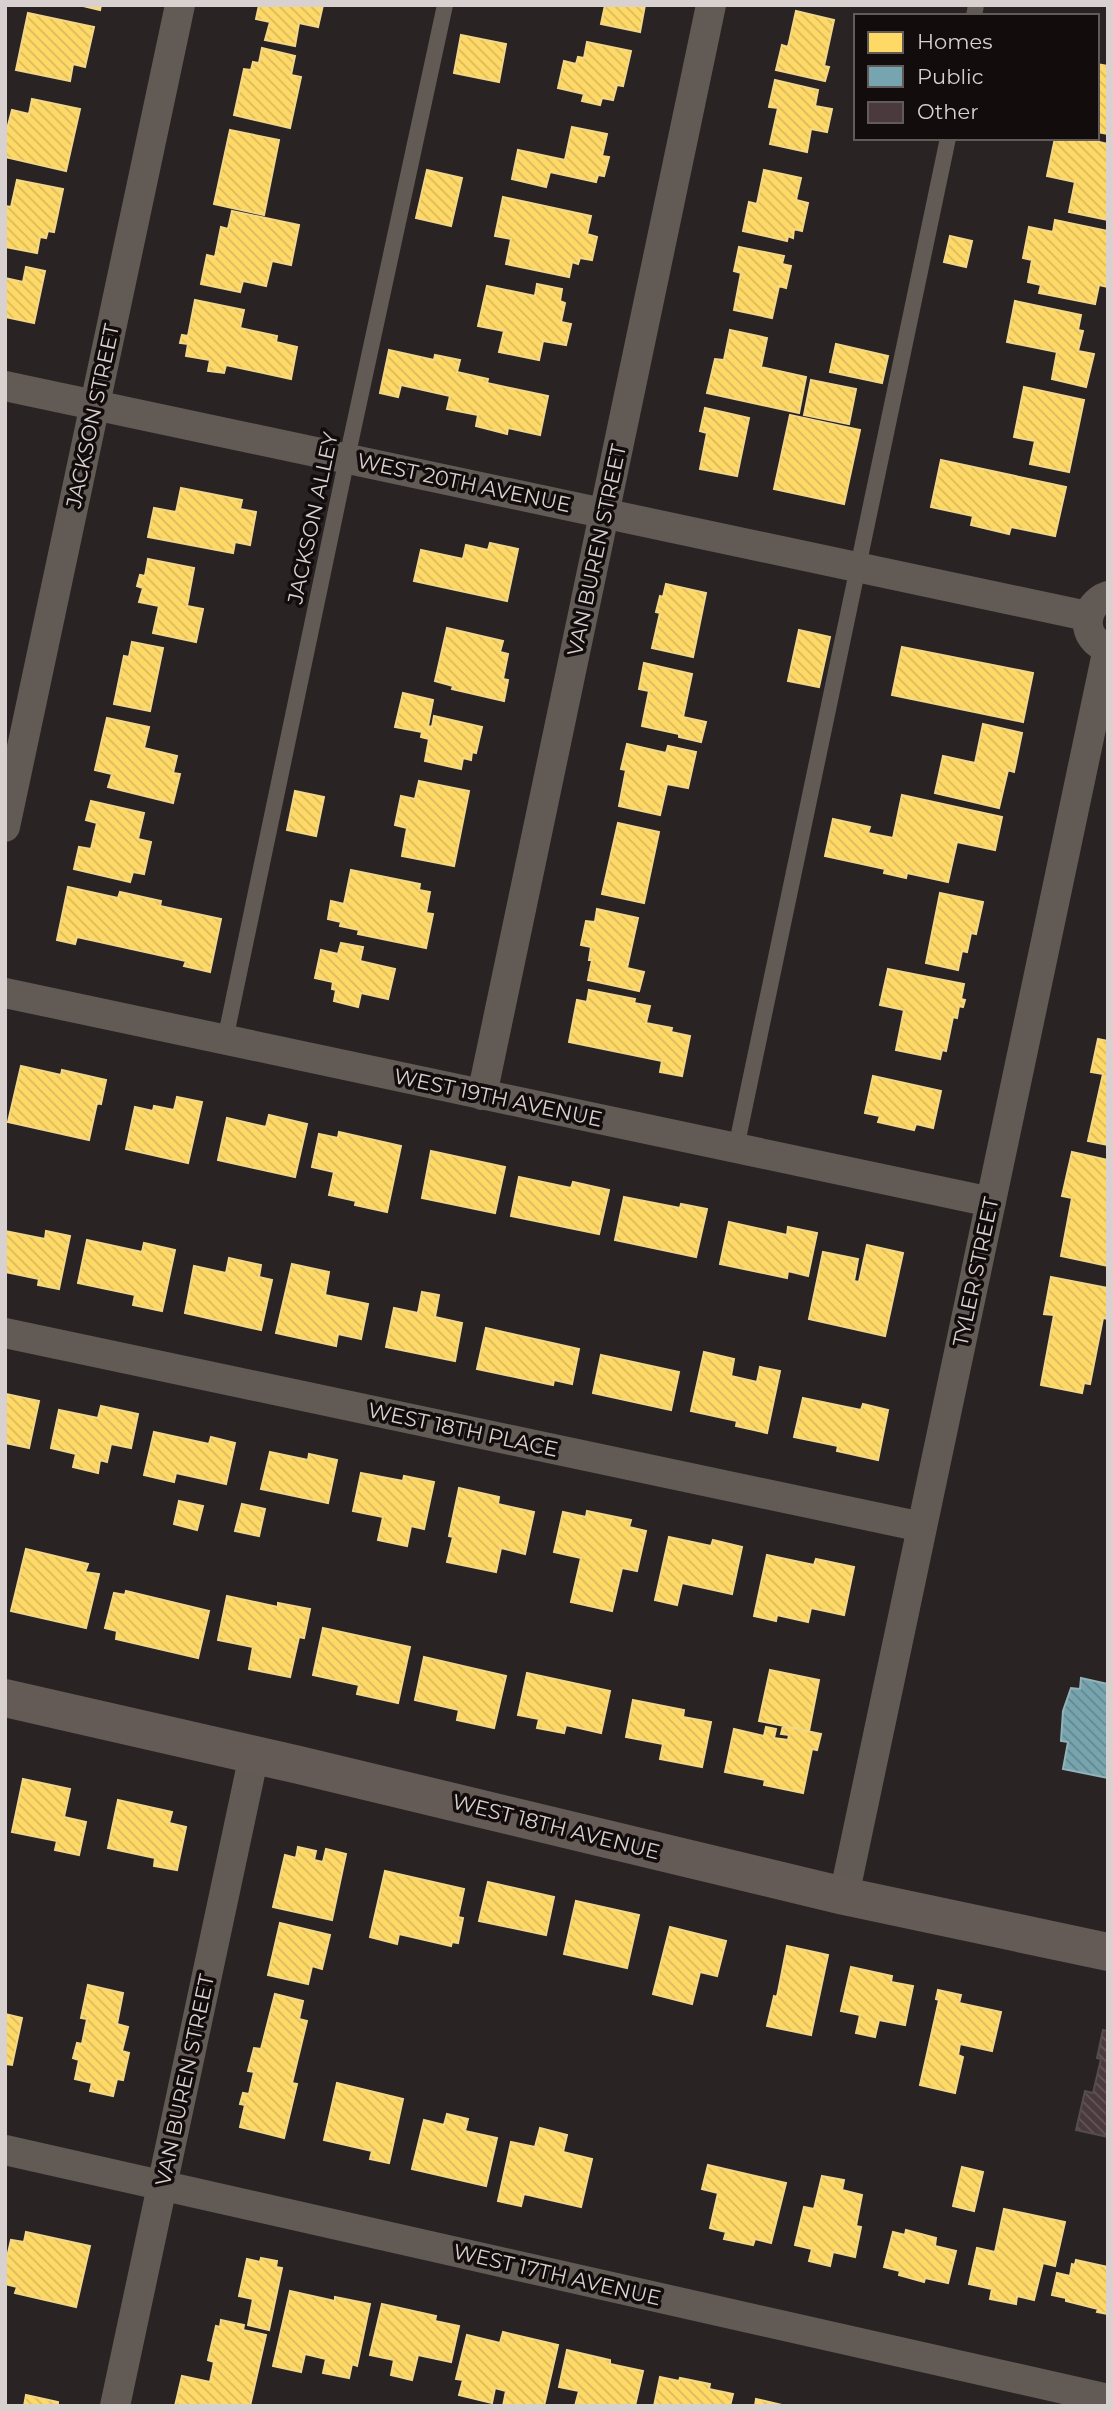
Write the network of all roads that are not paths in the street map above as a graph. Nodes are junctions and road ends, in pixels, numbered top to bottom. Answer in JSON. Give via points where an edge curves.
{"nodes":[{"id":1,"x":180,"y":5,"type":"edge"},
{"id":2,"x":445,"y":5,"type":"edge"},
{"id":3,"x":711,"y":5,"type":"edge"},
{"id":4,"x":948,"y":140,"type":"edge"},
{"id":5,"x":5,"y":386,"type":"edge"},
{"id":6,"x":95,"y":405,"type":"junction"},
{"id":7,"x":347,"y":458,"type":"junction"},
{"id":8,"x":604,"y":513,"type":"junction"},
{"id":9,"x":857,"y":566,"type":"junction"},
{"id":10,"x":1098,"y":606,"type":"edge"},
{"id":11,"x":1108,"y":648,"type":"edge"},
{"id":12,"x":5,"y":827,"type":"edge"},
{"id":13,"x":5,"y":993,"type":"edge"},
{"id":14,"x":225,"y":1040,"type":"junction"},
{"id":15,"x":482,"y":1095,"type":"junction"},
{"id":16,"x":736,"y":1148,"type":"junction"},
{"id":17,"x":991,"y":1202,"type":"junction"},
{"id":18,"x":5,"y":1333,"type":"edge"},
{"id":19,"x":922,"y":1527,"type":"junction"},
{"id":20,"x":5,"y":1698,"type":"edge"},
{"id":21,"x":254,"y":1755,"type":"junction"},
{"id":22,"x":844,"y":1896,"type":"junction"},
{"id":23,"x":1108,"y":1952,"type":"edge"},
{"id":24,"x":5,"y":2150,"type":"edge"},
{"id":25,"x":163,"y":2186,"type":"junction"},
{"id":26,"x":1108,"y":2399,"type":"edge"},
{"id":27,"x":115,"y":2406,"type":"edge"}],
"edges":[{"from":1,"to":6,"type":"street","name":"JACKSON STREET"},
{"from":2,"to":7,"type":"lane","name":"JACKSON ALLEY"},
{"from":3,"to":8,"type":"street","name":"VAN BUREN STREET"},
{"from":4,"to":9,"type":"lane"},
{"from":5,"to":6,"type":"street","name":"WEST 20TH AVENUE"},
{"from":6,"to":7,"type":"street","name":"WEST 20TH AVENUE"},
{"from":6,"to":12,"type":"street","name":"JACKSON STREET"},
{"from":7,"to":8,"type":"street","name":"WEST 20TH AVENUE"},
{"from":7,"to":14,"type":"lane","name":"JACKSON ALLEY"},
{"from":8,"to":9,"type":"street","name":"WEST 20TH AVENUE"},
{"from":8,"to":15,"type":"street","name":"VAN BUREN STREET"},
{"from":9,"to":10,"type":"street","name":"WEST 20TH AVENUE"},
{"from":9,"to":16,"type":"lane"},
{"from":10,"to":11,"type":"street","via":[[1088,628],[1092,637]]},
{"from":11,"to":17,"type":"street","name":"TYLER STREET"},
{"from":13,"to":14,"type":"street","name":"WEST 19TH AVENUE"},
{"from":14,"to":15,"type":"street","name":"WEST 19TH AVENUE"},
{"from":15,"to":16,"type":"street","name":"WEST 19TH AVENUE"},
{"from":16,"to":17,"type":"street","name":"WEST 19TH AVENUE"},
{"from":17,"to":19,"type":"street","name":"TYLER STREET"},
{"from":18,"to":19,"type":"street","name":"WEST 18TH PLACE"},
{"from":19,"to":22,"type":"street","name":"TYLER STREET"},
{"from":20,"to":21,"type":"main road","name":"WEST 18TH AVENUE"},
{"from":21,"to":22,"type":"main road","name":"WEST 18TH AVENUE"},
{"from":21,"to":25,"type":"street","name":"VAN BUREN STREET"},
{"from":22,"to":23,"type":"main road","name":"WEST 18TH AVENUE"},
{"from":24,"to":25,"type":"street","name":"WEST 17TH AVENUE"},
{"from":25,"to":26,"type":"street","name":"WEST 17TH AVENUE"},
{"from":25,"to":27,"type":"street","name":"VAN BUREN STREET"}]}
